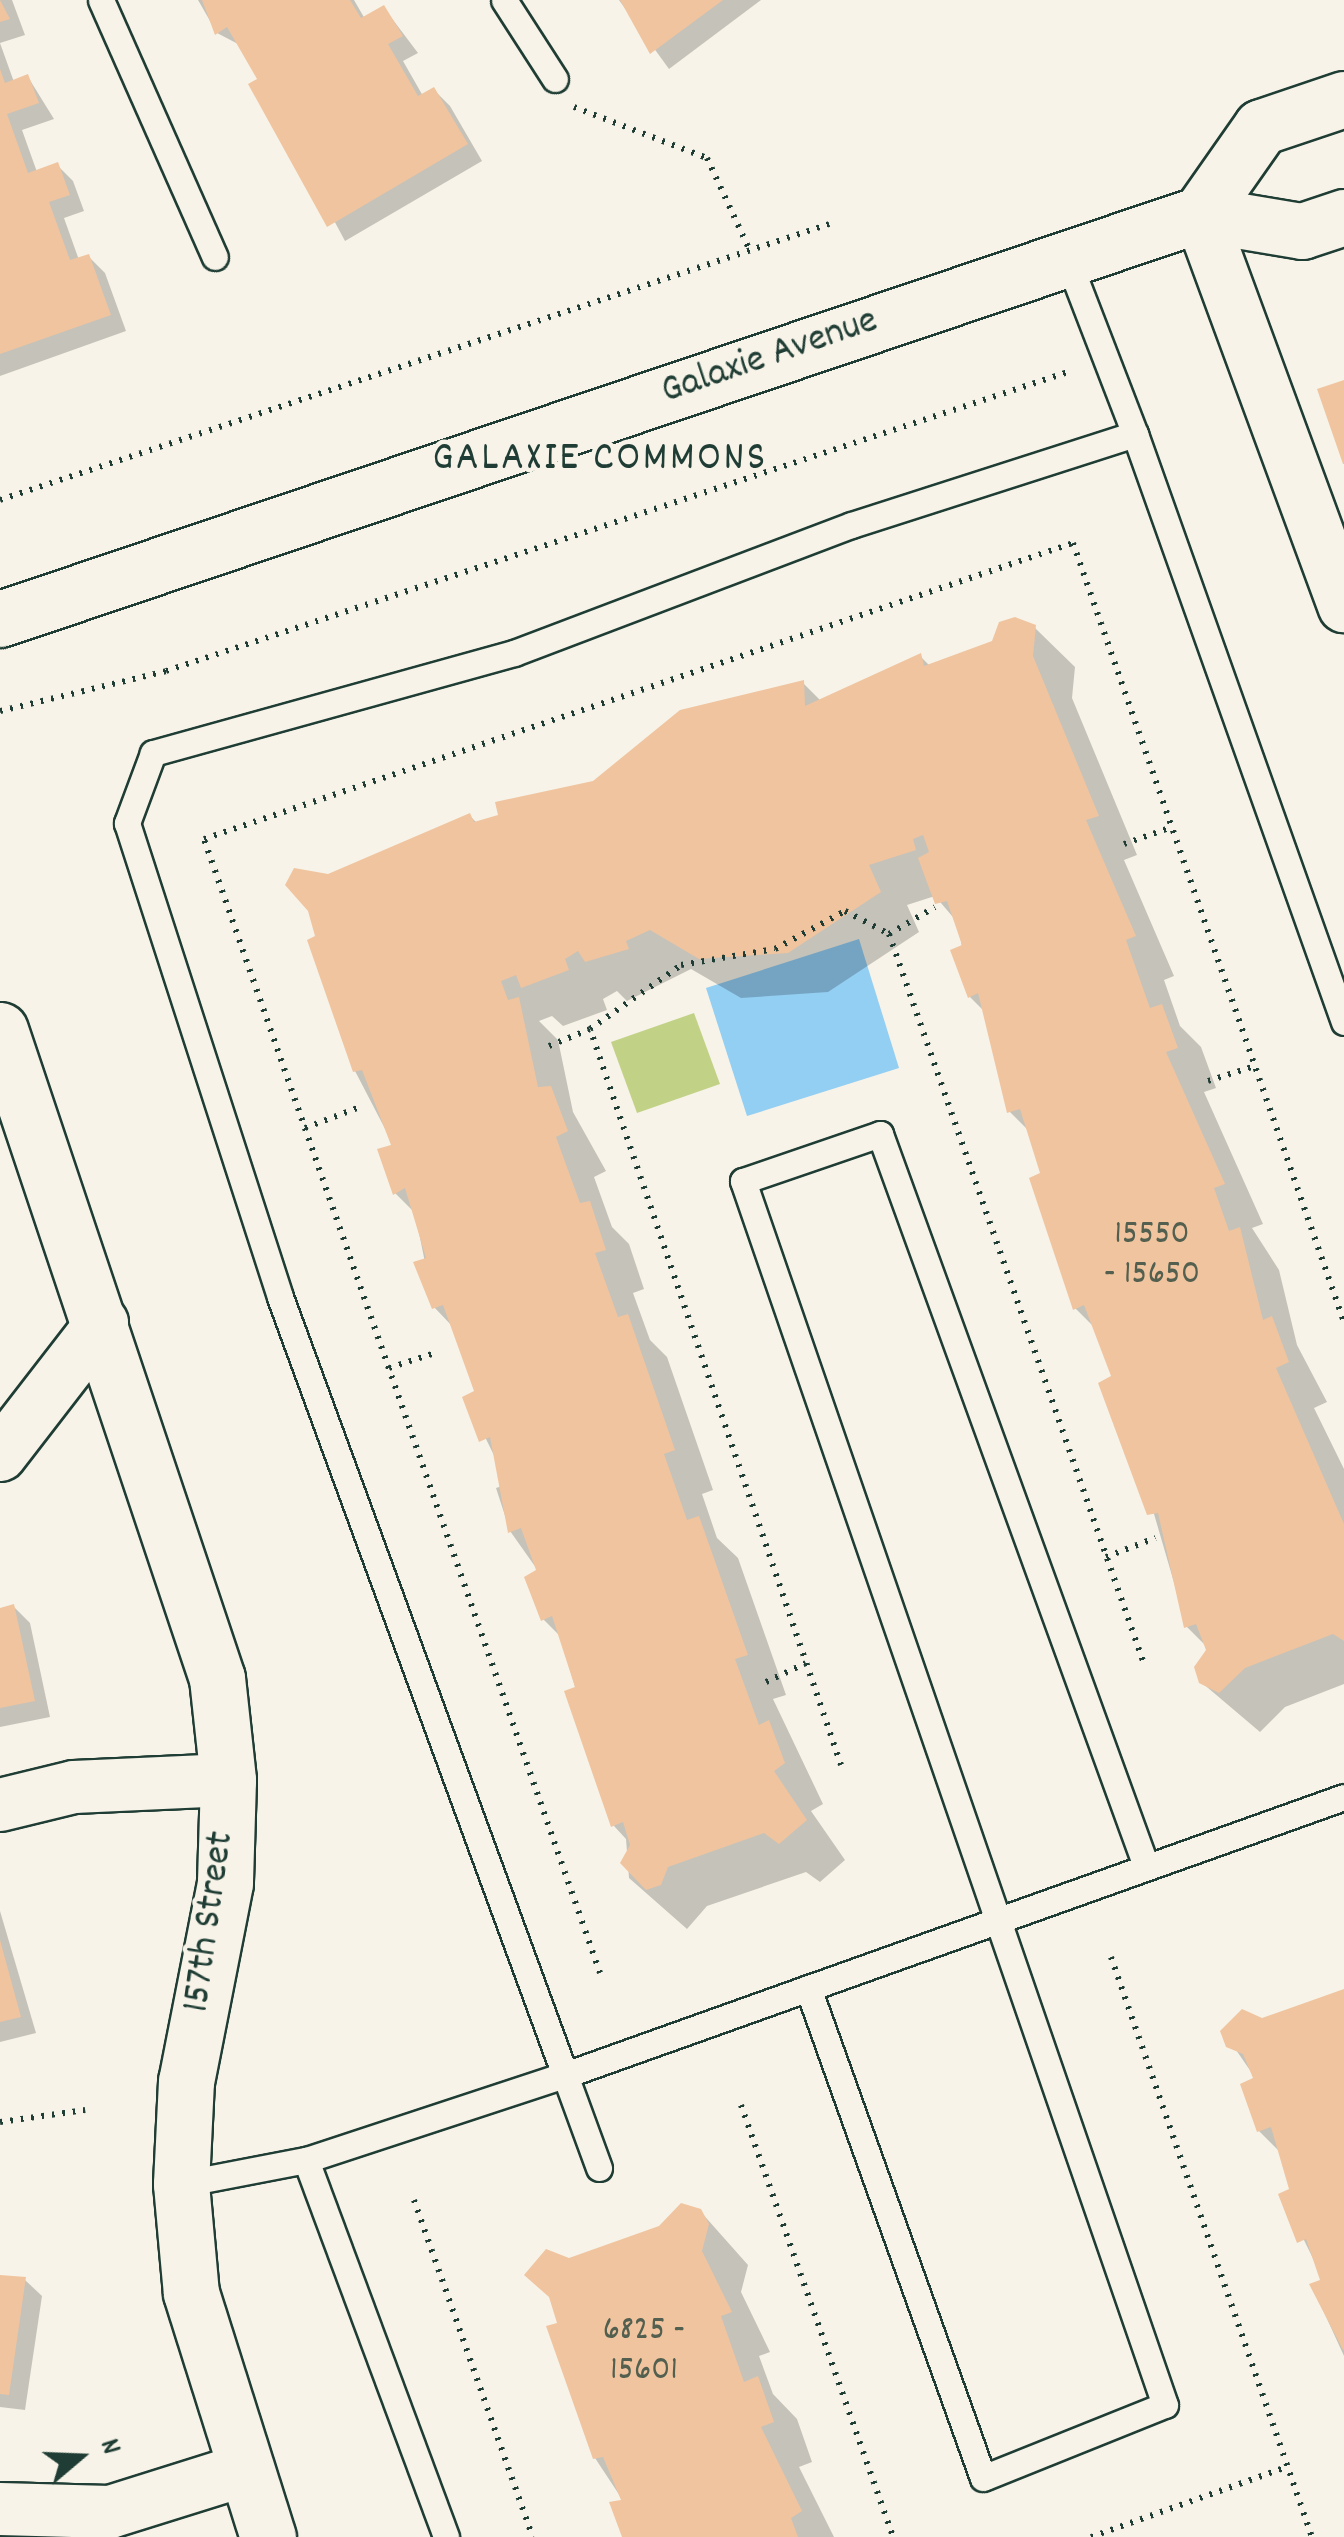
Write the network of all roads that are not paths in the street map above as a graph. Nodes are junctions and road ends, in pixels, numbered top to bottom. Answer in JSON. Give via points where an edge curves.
{"nodes":[{"id":1,"x":100,"y":0,"type":"edge"},
{"id":2,"x":504,"y":0,"type":"edge"},
{"id":3,"x":555,"y":79,"type":"road end"},
{"id":4,"x":1344,"y":99,"type":"edge"},
{"id":5,"x":1200,"y":214,"type":"junction"},
{"id":6,"x":1344,"y":216,"type":"edge"},
{"id":7,"x":215,"y":257,"type":"dead end"},
{"id":8,"x":1067,"y":258,"type":"junction"},
{"id":9,"x":1135,"y":434,"type":"junction"},
{"id":10,"x":1344,"y":606,"type":"edge"},
{"id":11,"x":0,"y":619,"type":"edge"},
{"id":12,"x":1344,"y":1022,"type":"edge"},
{"id":13,"x":0,"y":1030,"type":"edge"},
{"id":14,"x":102,"y":1323,"type":"junction"},
{"id":15,"x":0,"y":1455,"type":"edge"},
{"id":16,"x":228,"y":1780,"type":"junction"},
{"id":17,"x":1344,"y":1797,"type":"edge"},
{"id":18,"x":0,"y":1805,"type":"edge"},
{"id":19,"x":1146,"y":1866,"type":"junction"},
{"id":20,"x":1001,"y":1918,"type":"junction"},
{"id":21,"x":808,"y":1988,"type":"junction"},
{"id":22,"x":565,"y":2075,"type":"junction"},
{"id":23,"x":306,"y":2160,"type":"junction"},
{"id":24,"x":598,"y":2168,"type":"dead end"},
{"id":25,"x":181,"y":2184,"type":"junction"},
{"id":26,"x":244,"y":2470,"type":"junction"},
{"id":27,"x":0,"y":2509,"type":"edge"},
{"id":28,"x":268,"y":2537,"type":"edge"},
{"id":29,"x":446,"y":2537,"type":"edge"}],
"edges":[{"from":1,"to":7,"type":"lane"},
{"from":2,"to":3,"type":"lane"},
{"from":4,"to":5,"type":"street","via":[[1261,127]]},
{"from":5,"to":6,"type":"street","name":"Galaxie Avenue","via":[[1302,231]]},
{"from":5,"to":8,"type":"street","name":"Galaxie Avenue"},
{"from":5,"to":10,"type":"street"},
{"from":8,"to":9,"type":"lane"},
{"from":8,"to":11,"type":"street","name":"Galaxie Avenue"},
{"from":9,"to":12,"type":"lane"},
{"from":9,"to":22,"type":"lane","via":[[850,524],[514,653],[153,753],[127,823],[280,1297]]},
{"from":13,"to":14,"type":"street","name":"157th Street"},
{"from":14,"to":15,"type":"street"},
{"from":14,"to":16,"type":"street","name":"157th Street","via":[[189,1574],[217,1678]]},
{"from":16,"to":18,"type":"street","via":[[74,1787]]},
{"from":16,"to":25,"type":"street","name":"157th Street","via":[[224,1882],[186,2081]]},
{"from":17,"to":19,"type":"lane"},
{"from":19,"to":20,"type":"lane"},
{"from":19,"to":20,"type":"lane","via":[[880,1134],[743,1181]]},
{"from":20,"to":21,"type":"lane"},
{"from":20,"to":21,"type":"lane","via":[[1165,2405],[983,2478]]},
{"from":21,"to":22,"type":"lane"},
{"from":22,"to":23,"type":"lane"},
{"from":22,"to":24,"type":"lane"},
{"from":23,"to":25,"type":"lane"},
{"from":23,"to":29,"type":"lane"},
{"from":25,"to":26,"type":"street","name":"157th Street","via":[[191,2293]]},
{"from":26,"to":27,"type":"street","via":[[110,2512]]},
{"from":26,"to":28,"type":"street","name":"157th Street"}]}
